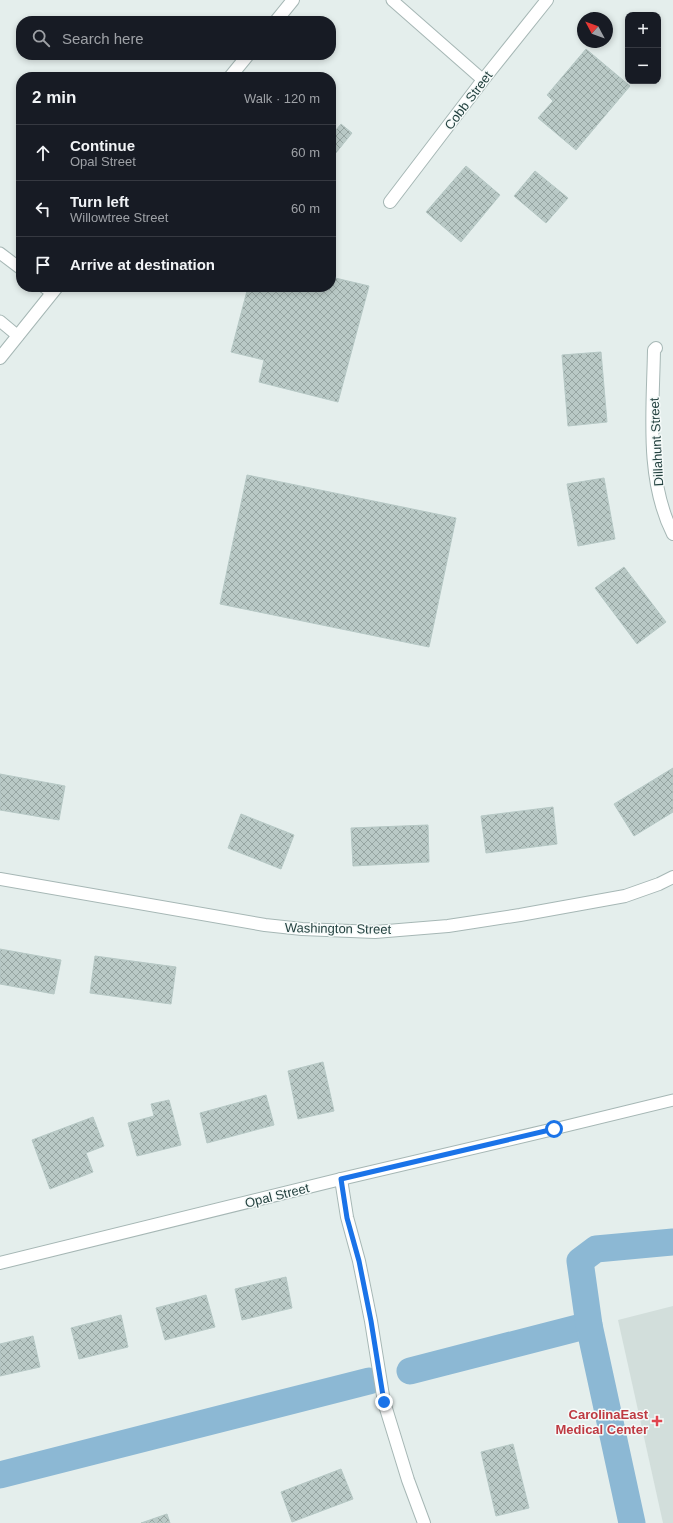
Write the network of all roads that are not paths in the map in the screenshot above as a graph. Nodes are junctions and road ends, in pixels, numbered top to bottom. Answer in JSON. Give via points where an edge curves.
{"nodes":[{"id":1,"x":293,"y":0,"type":"edge"},
{"id":2,"x":392,"y":0,"type":"edge"},
{"id":3,"x":547,"y":0,"type":"edge"},
{"id":4,"x":280,"y":16,"type":"edge"},
{"id":5,"x":244,"y":60,"type":"edge"},
{"id":6,"x":234,"y":72,"type":"edge"},
{"id":7,"x":483,"y":80,"type":"junction"},
{"id":8,"x":390,"y":202,"type":"dead end"},
{"id":9,"x":0,"y":253,"type":"edge"},
{"id":10,"x":16,"y":266,"type":"edge"},
{"id":11,"x":49,"y":292,"type":"edge"},
{"id":12,"x":0,"y":321,"type":"edge"},
{"id":13,"x":18,"y":336,"type":"junction"},
{"id":14,"x":656,"y":348,"type":"dead end"},
{"id":15,"x":0,"y":358,"type":"edge"},
{"id":16,"x":673,"y":534,"type":"edge"},
{"id":17,"x":673,"y":877,"type":"edge"},
{"id":18,"x":0,"y":879,"type":"edge"},
{"id":19,"x":673,"y":1100,"type":"edge"},
{"id":20,"x":554,"y":1129,"type":"joint"},
{"id":21,"x":341,"y":1179,"type":"junction"},
{"id":22,"x":0,"y":1263,"type":"edge"},
{"id":23,"x":424,"y":1523,"type":"edge"}],
"edges":[{"from":1,"to":4,"type":"street"},
{"from":2,"to":7,"type":"lane"},
{"from":3,"to":7,"type":"street","name":"Cobb Street"},
{"from":5,"to":6,"type":"street"},
{"from":7,"to":8,"type":"street","name":"Cobb Street"},
{"from":9,"to":10,"type":"lane"},
{"from":11,"to":13,"type":"street"},
{"from":12,"to":13,"type":"lane"},
{"from":13,"to":15,"type":"street"},
{"from":14,"to":16,"type":"street","name":"Dillahunt Street","via":[[652,423],[655,475],[662,508]]},
{"from":17,"to":18,"type":"street","name":"Washington Street","via":[[625,896],[448,926],[375,932],[302,930],[265,925]]},
{"from":19,"to":20,"type":"lane"},
{"from":20,"to":21,"type":"street","name":"Opal Street"},
{"from":21,"to":22,"type":"street","name":"Opal Street"},
{"from":21,"to":23,"type":"street","via":[[347,1218],[368,1306],[384,1402]]}]}
